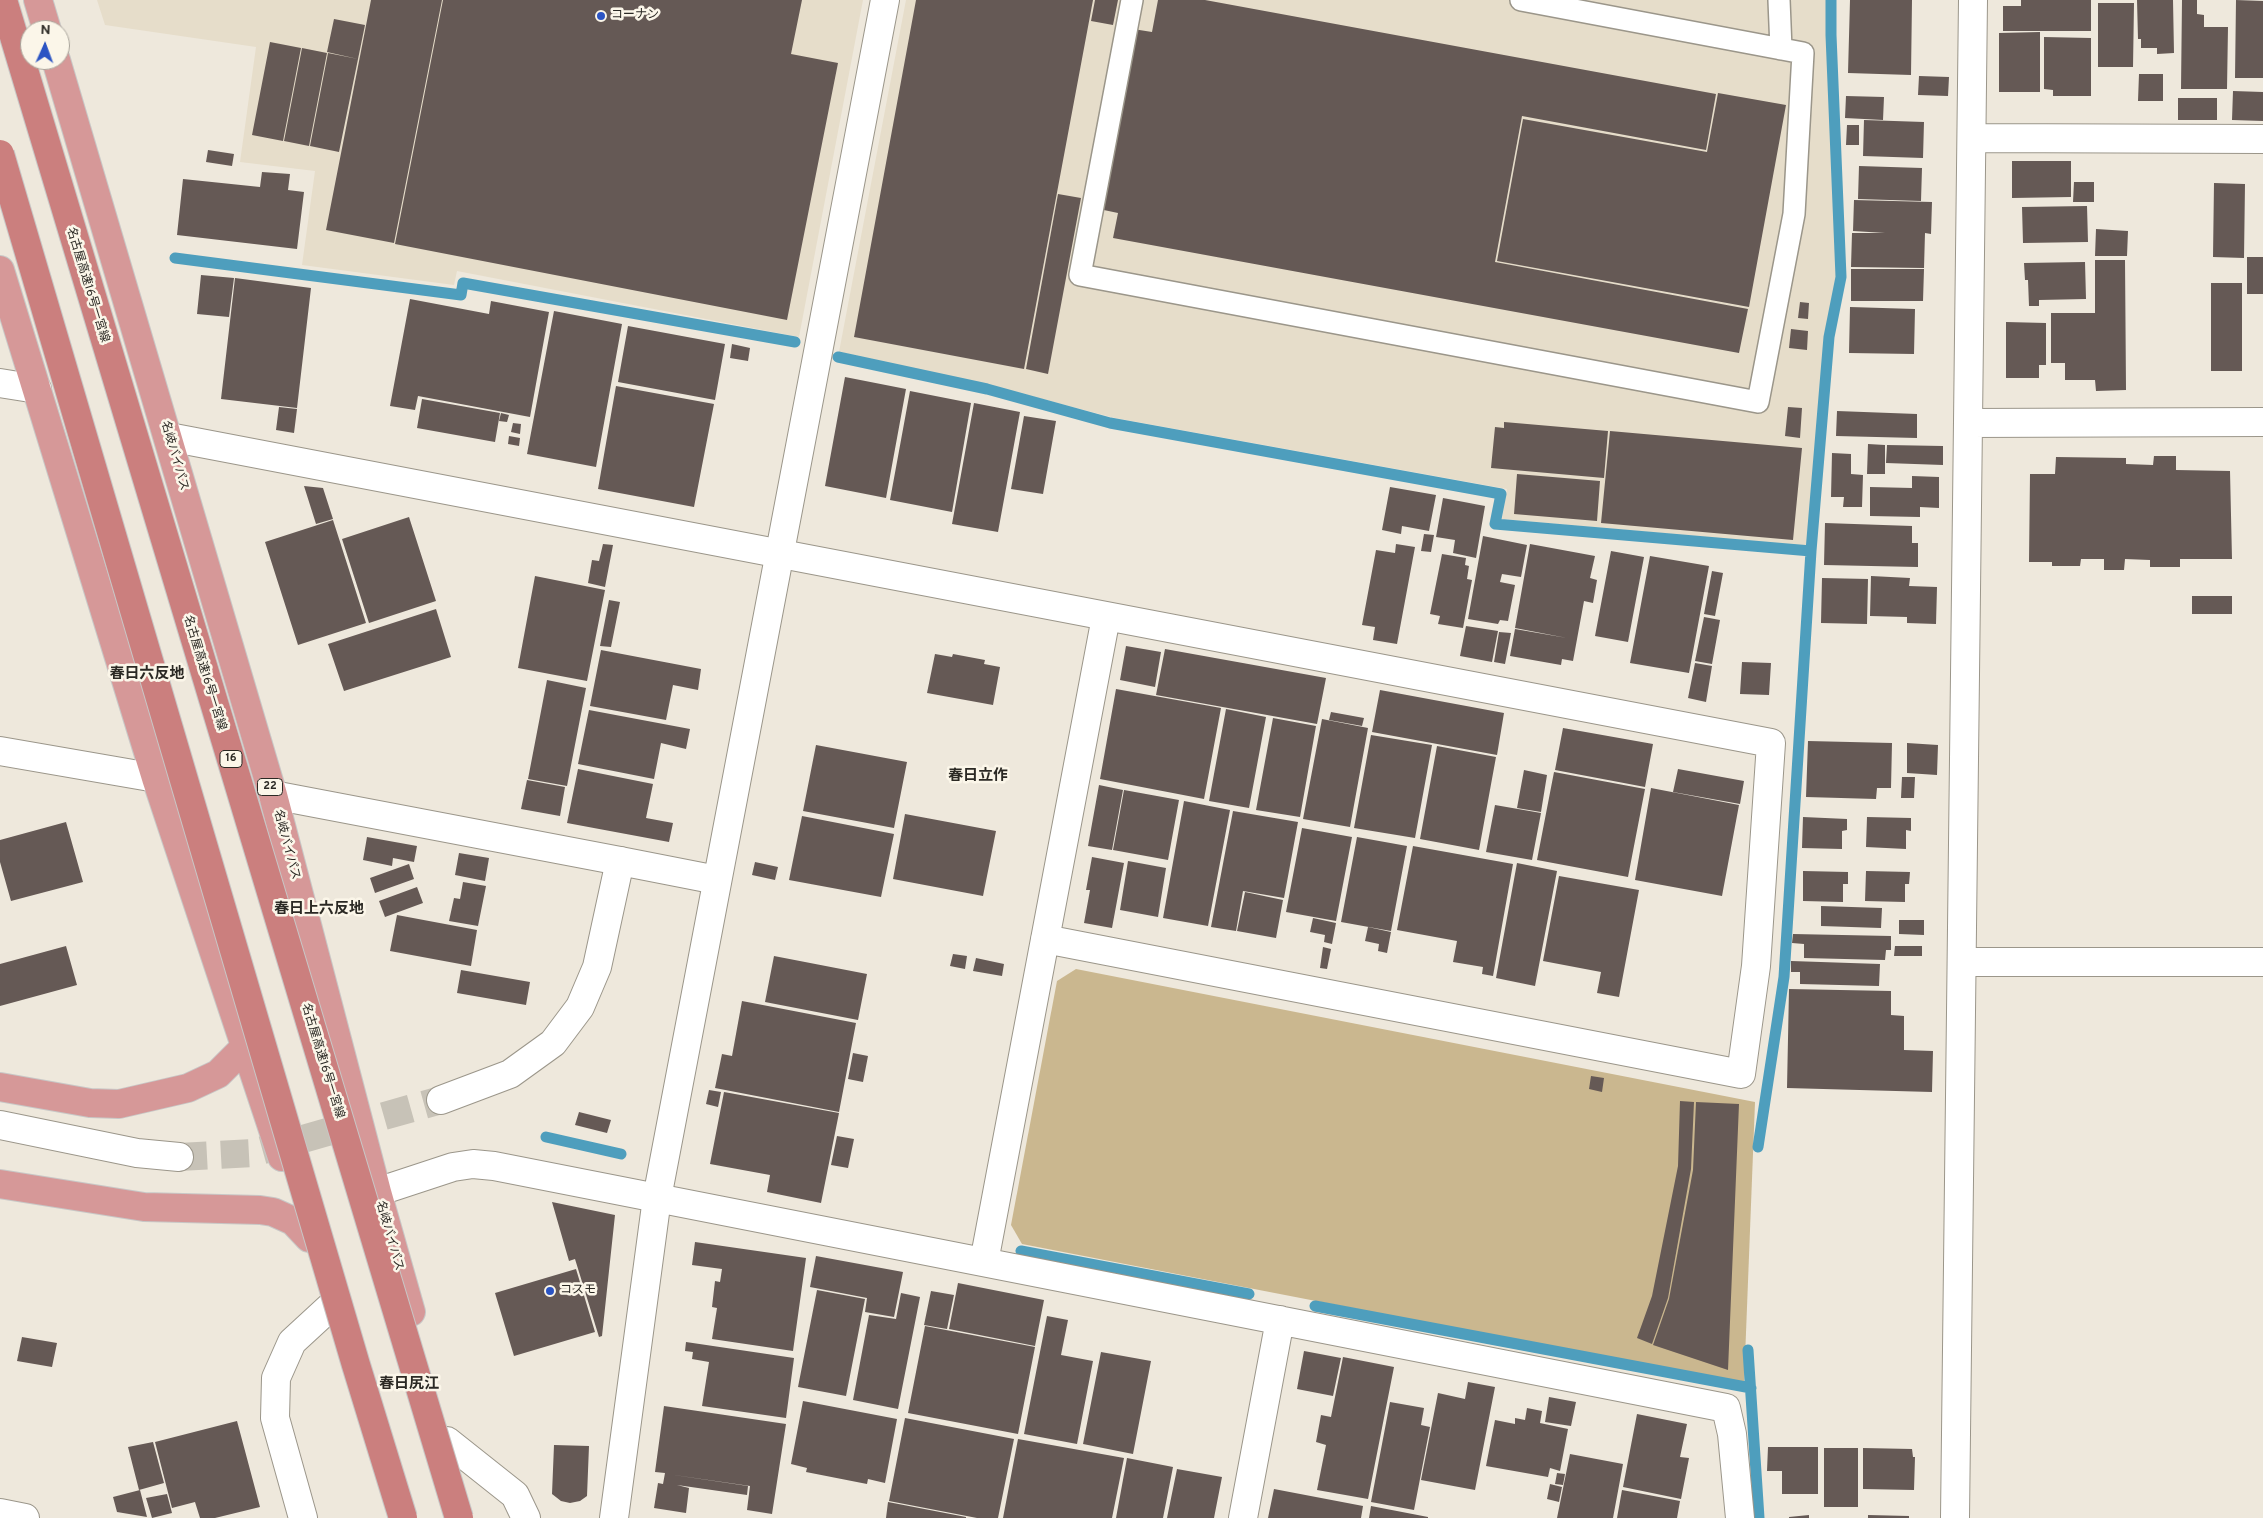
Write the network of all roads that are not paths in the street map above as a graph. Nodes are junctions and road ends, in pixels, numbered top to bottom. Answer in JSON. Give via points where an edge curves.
{"nodes":[{"id":1,"x":3,"y":0,"type":"edge"},
{"id":2,"x":38,"y":0,"type":"edge"},
{"id":3,"x":885,"y":0,"type":"edge"},
{"id":4,"x":1132,"y":0,"type":"edge"},
{"id":5,"x":1521,"y":0,"type":"edge"},
{"id":6,"x":1779,"y":0,"type":"edge"},
{"id":7,"x":1973,"y":0,"type":"edge"},
{"id":8,"x":44,"y":20,"type":"edge"},
{"id":9,"x":1781,"y":50,"type":"junction"},
{"id":10,"x":59,"y":70,"type":"edge"},
{"id":11,"x":1972,"y":138,"type":"junction"},
{"id":12,"x":2263,"y":139,"type":"edge"},
{"id":13,"x":0,"y":154,"type":"edge"},
{"id":14,"x":0,"y":270,"type":"edge"},
{"id":15,"x":0,"y":383,"type":"edge"},
{"id":16,"x":37,"y":389,"type":"junction"},
{"id":17,"x":2263,"y":422,"type":"edge"},
{"id":18,"x":1968,"y":423,"type":"junction"},
{"id":19,"x":169,"y":437,"type":"junction"},
{"id":20,"x":779,"y":555,"type":"junction"},
{"id":21,"x":1106,"y":617,"type":"junction"},
{"id":22,"x":0,"y":751,"type":"edge"},
{"id":23,"x":156,"y":778,"type":"junction"},
{"id":24,"x":273,"y":795,"type":"junction"},
{"id":25,"x":620,"y":861,"type":"junction"},
{"id":26,"x":717,"y":880,"type":"junction"},
{"id":27,"x":1045,"y":939,"type":"junction"},
{"id":28,"x":1962,"y":962,"type":"junction"},
{"id":29,"x":2263,"y":962,"type":"edge"},
{"id":30,"x":245,"y":1047,"type":"junction"},
{"id":31,"x":0,"y":1087,"type":"edge"},
{"id":32,"x":441,"y":1100,"type":"tunnel mouth"},
{"id":33,"x":0,"y":1125,"type":"edge"},
{"id":34,"x":179,"y":1156,"type":"tunnel mouth"},
{"id":35,"x":0,"y":1184,"type":"edge"},
{"id":36,"x":377,"y":1192,"type":"junction"},
{"id":37,"x":657,"y":1198,"type":"junction"},
{"id":38,"x":309,"y":1238,"type":"junction"},
{"id":39,"x":984,"y":1262,"type":"junction"},
{"id":40,"x":330,"y":1307,"type":"junction"},
{"id":41,"x":1280,"y":1320,"type":"junction"},
{"id":42,"x":447,"y":1442,"type":"junction"},
{"id":43,"x":0,"y":1514,"type":"edge"},
{"id":44,"x":25,"y":1518,"type":"edge"},
{"id":45,"x":303,"y":1518,"type":"edge"},
{"id":46,"x":396,"y":1518,"type":"edge"},
{"id":47,"x":403,"y":1518,"type":"edge"},
{"id":48,"x":459,"y":1518,"type":"edge"},
{"id":49,"x":469,"y":1518,"type":"edge"},
{"id":50,"x":526,"y":1518,"type":"edge"},
{"id":51,"x":614,"y":1518,"type":"edge"},
{"id":52,"x":1243,"y":1518,"type":"edge"},
{"id":53,"x":1740,"y":1518,"type":"edge"},
{"id":54,"x":1955,"y":1518,"type":"edge"}],
"edges":[{"from":1,"to":48,"type":"highway","name":"名古屋高速16号一宮線","number":"16","bridge":true},
{"from":2,"to":8,"type":"highway"},
{"from":3,"to":20,"type":"street"},
{"from":4,"to":9,"type":"lane","via":[[1080,275],[1758,402],[1794,204],[1803,53]]},
{"from":5,"to":9,"type":"lane"},
{"from":6,"to":9,"type":"lane"},
{"from":7,"to":11,"type":"street"},
{"from":10,"to":19,"type":"highway","name":"名岐バイパス","number":"22"},
{"from":11,"to":12,"type":"street"},
{"from":11,"to":18,"type":"street"},
{"from":13,"to":47,"type":"highway","bridge":true},
{"from":14,"to":16,"type":"highway"},
{"from":15,"to":16,"type":"street"},
{"from":16,"to":23,"type":"highway"},
{"from":17,"to":18,"type":"street"},
{"from":18,"to":28,"type":"street"},
{"from":19,"to":20,"type":"street"},
{"from":19,"to":24,"type":"highway","name":"名岐バイパス","number":"22"},
{"from":20,"to":21,"type":"street"},
{"from":20,"to":26,"type":"street"},
{"from":21,"to":27,"type":"street"},
{"from":21,"to":27,"type":"street","via":[[1771,743],[1756,966],[1741,1074]]},
{"from":22,"to":23,"type":"street"},
{"from":23,"to":30,"type":"highway"},
{"from":24,"to":25,"type":"street"},
{"from":24,"to":36,"type":"highway","name":"名岐バイパス","number":"22"},
{"from":25,"to":26,"type":"street"},
{"from":25,"to":32,"type":"street","via":[[598,967],[580,1007],[553,1043],[510,1074]]},
{"from":26,"to":37,"type":"street"},
{"from":27,"to":39,"type":"street"},
{"from":28,"to":29,"type":"street"},
{"from":28,"to":54,"type":"street"},
{"from":30,"to":31,"type":"highway","via":[[218,1074],[188,1088],[119,1104],[90,1103]]},
{"from":30,"to":38,"type":"highway"},
{"from":33,"to":34,"type":"street","via":[[137,1153]]},
{"from":35,"to":38,"type":"highway","via":[[144,1207],[273,1212],[293,1221]]},
{"from":36,"to":37,"type":"street","via":[[453,1167],[473,1164]]},
{"from":36,"to":42,"type":"highway","name":"名岐バイパス","number":"22"},
{"from":37,"to":39,"type":"street"},
{"from":37,"to":51,"type":"street"},
{"from":38,"to":40,"type":"highway"},
{"from":39,"to":41,"type":"street"},
{"from":40,"to":45,"type":"street","via":[[292,1342],[276,1378],[275,1418]]},
{"from":40,"to":46,"type":"highway"},
{"from":41,"to":52,"type":"street"},
{"from":41,"to":53,"type":"street","via":[[1726,1408],[1732,1434]]},
{"from":42,"to":49,"type":"highway","name":"名岐バイパス","number":"22"},
{"from":42,"to":50,"type":"street","via":[[515,1495]]},
{"from":43,"to":44,"type":"street"}]}
